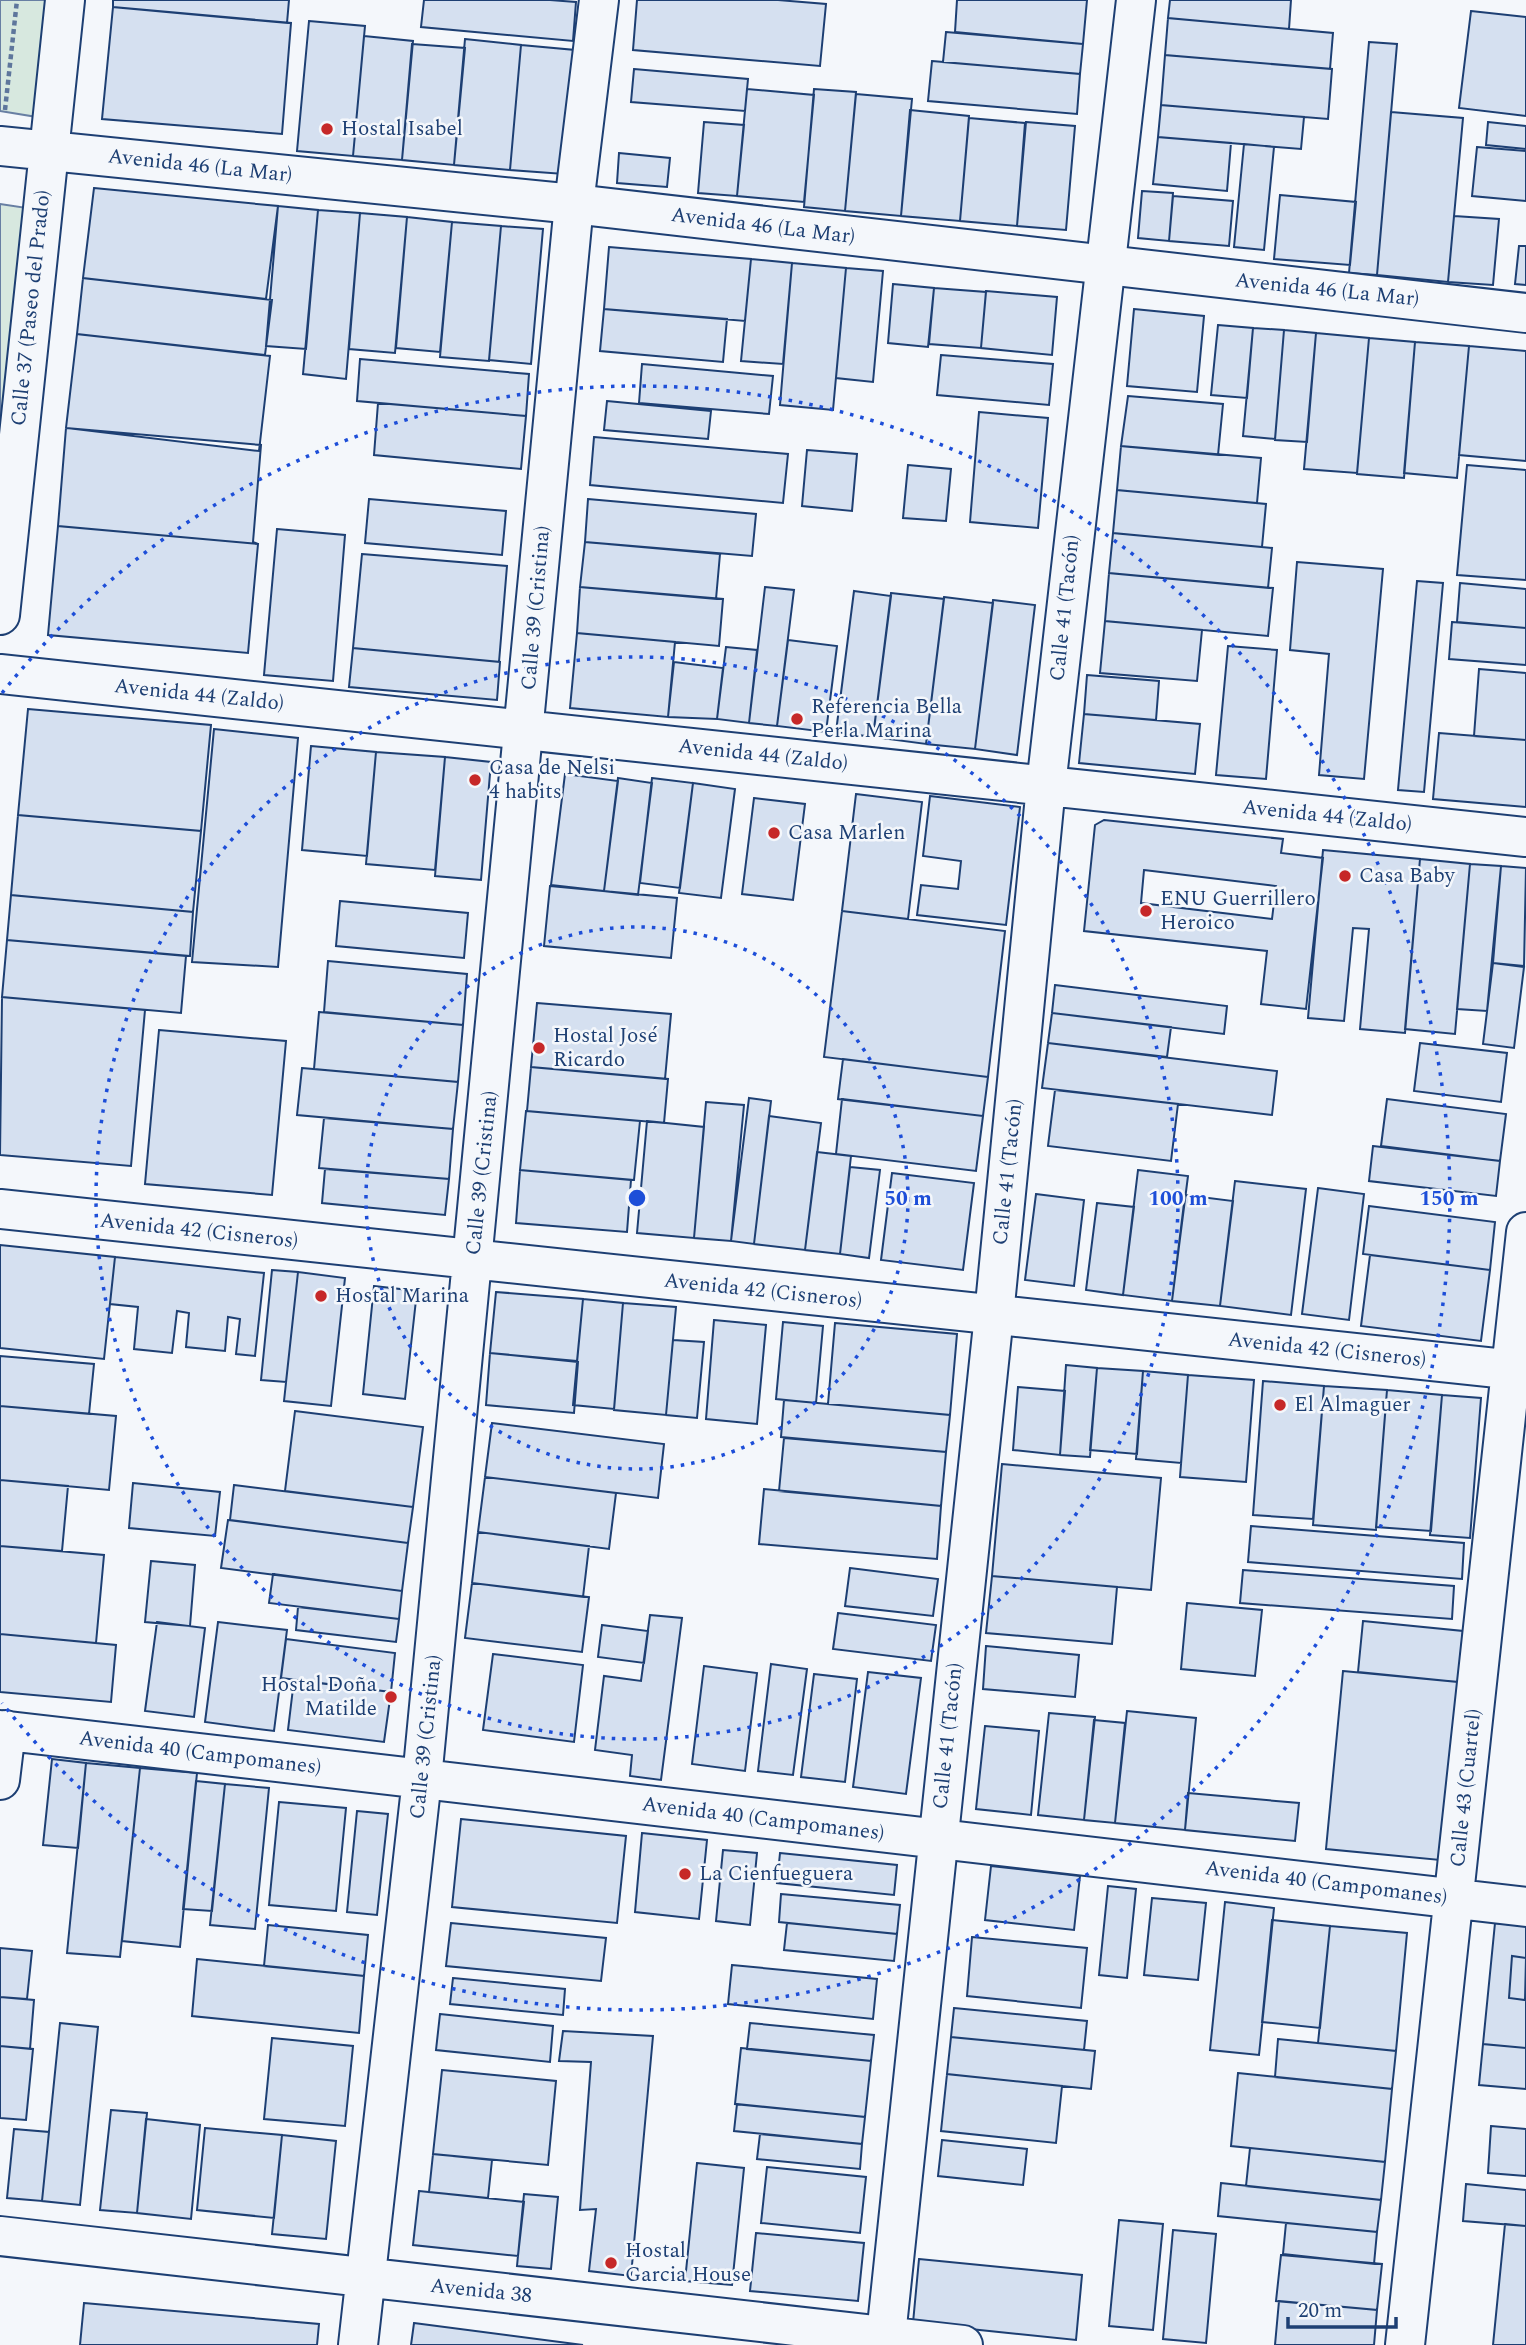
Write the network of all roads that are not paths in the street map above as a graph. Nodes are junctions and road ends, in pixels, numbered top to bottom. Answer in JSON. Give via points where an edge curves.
{"nodes":[{"id":1,"x":65,"y":0,"type":"edge"},
{"id":2,"x":599,"y":0,"type":"edge"},
{"id":3,"x":1136,"y":0,"type":"edge"},
{"id":4,"x":1,"y":146,"type":"edge"},
{"id":5,"x":47,"y":152,"type":"junction"},
{"id":6,"x":574,"y":204,"type":"junction"},
{"id":7,"x":1104,"y":265,"type":"junction"},
{"id":8,"x":1526,"y":313,"type":"edge"},
{"id":9,"x":0,"y":615,"type":"edge"},
{"id":10,"x":0,"y":674,"type":"edge"},
{"id":11,"x":525,"y":729,"type":"junction"},
{"id":12,"x":1046,"y":786,"type":"junction"},
{"id":13,"x":1526,"y":837,"type":"edge"},
{"id":14,"x":0,"y":1209,"type":"edge"},
{"id":15,"x":1526,"y":1232,"type":"edge"},
{"id":16,"x":473,"y":1260,"type":"junction"},
{"id":17,"x":994,"y":1315,"type":"junction"},
{"id":18,"x":1518,"y":1370,"type":"edge"},
{"id":19,"x":2,"y":1752,"type":"edge"},
{"id":20,"x":422,"y":1779,"type":"junction"},
{"id":21,"x":937,"y":1839,"type":"junction"},
{"id":22,"x":1454,"y":1898,"type":"junction"},
{"id":23,"x":1526,"y":1907,"type":"edge"},
{"id":24,"x":0,"y":2236,"type":"edge"},
{"id":25,"x":365,"y":2278,"type":"junction"},
{"id":26,"x":885,"y":2341,"type":"edge"},
{"id":27,"x":358,"y":2345,"type":"edge"},
{"id":28,"x":963,"y":2345,"type":"edge"},
{"id":29,"x":1405,"y":2345,"type":"edge"}],
"edges":[{"from":1,"to":5,"type":"street","name":"Calle 37 (Paseo del Prado)"},
{"from":2,"to":6,"type":"street","name":"Calle 39 (Cristina)"},
{"from":3,"to":7,"type":"street","name":"Calle 41 (Tacón)"},
{"from":4,"to":5,"type":"street","name":"Avenida 46 (La Mar)"},
{"from":5,"to":6,"type":"street","name":"Avenida 46 (La Mar)"},
{"from":5,"to":9,"type":"street","name":"Calle 37 (Paseo del Prado)"},
{"from":6,"to":7,"type":"street","name":"Avenida 46 (La Mar)"},
{"from":6,"to":11,"type":"street","name":"Calle 39 (Cristina)"},
{"from":7,"to":8,"type":"street","name":"Avenida 46 (La Mar)"},
{"from":7,"to":12,"type":"street","name":"Calle 41 (Tacón)"},
{"from":10,"to":11,"type":"street","name":"Avenida 44 (Zaldo)"},
{"from":11,"to":12,"type":"street","name":"Avenida 44 (Zaldo)"},
{"from":11,"to":16,"type":"street","name":"Calle 39 (Cristina)"},
{"from":12,"to":13,"type":"street","name":"Avenida 44 (Zaldo)"},
{"from":12,"to":17,"type":"street","name":"Calle 41 (Tacón)"},
{"from":14,"to":16,"type":"street","name":"Avenida 42 (Cisneros)"},
{"from":15,"to":18,"type":"street","name":"Calle 43 (Cuartel)"},
{"from":16,"to":17,"type":"street","name":"Avenida 42 (Cisneros)"},
{"from":16,"to":20,"type":"street","name":"Calle 39 (Cristina)"},
{"from":17,"to":18,"type":"street","name":"Avenida 42 (Cisneros)"},
{"from":17,"to":21,"type":"street","name":"Calle 41 (Tacón)"},
{"from":18,"to":22,"type":"street","name":"Calle 43 (Cuartel)"},
{"from":19,"to":20,"type":"street","name":"Avenida 40 (Campomanes)"},
{"from":20,"to":21,"type":"street","name":"Avenida 40 (Campomanes)"},
{"from":20,"to":25,"type":"street","name":"Calle 39 (Cristina)"},
{"from":21,"to":22,"type":"street","name":"Avenida 40 (Campomanes)"},
{"from":21,"to":26,"type":"street","name":"Calle 41 (Tacón)"},
{"from":22,"to":23,"type":"street","name":"Avenida 40 (Campomanes)"},
{"from":22,"to":29,"type":"street","name":"Calle 43 (Cuartel)"},
{"from":24,"to":25,"type":"street","name":"Avenida 38"},
{"from":25,"to":26,"type":"street","name":"Avenida 38"},
{"from":25,"to":27,"type":"street","name":"Calle 39 (Cristina)"},
{"from":26,"to":28,"type":"street","name":"Avenida 38"}]}
